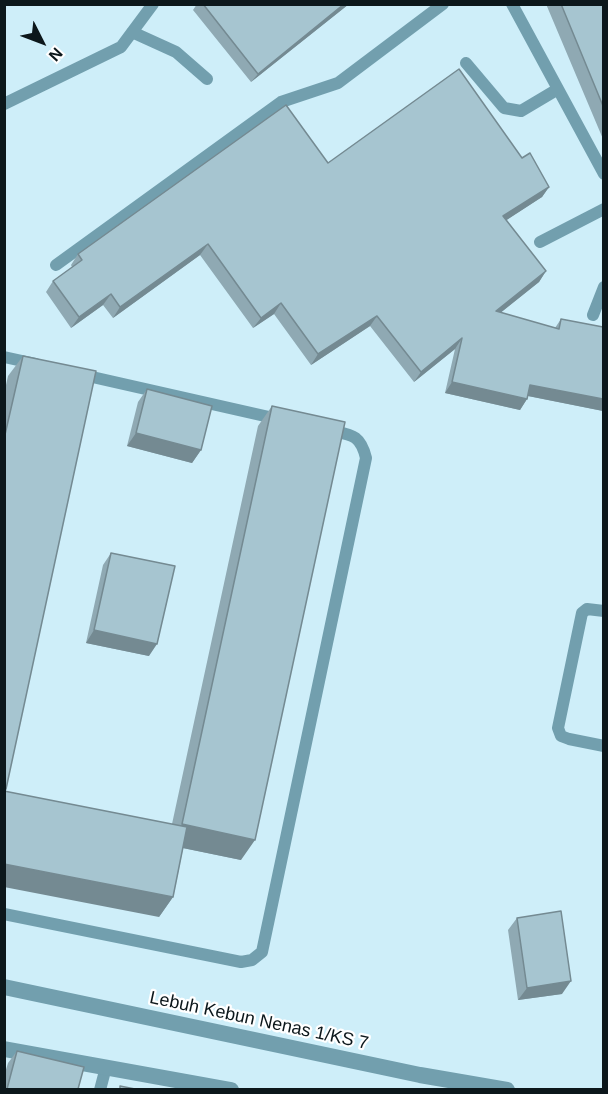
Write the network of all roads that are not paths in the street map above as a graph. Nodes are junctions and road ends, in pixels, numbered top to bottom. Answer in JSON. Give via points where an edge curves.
{"nodes":[{"id":1,"x":153,"y":4,"type":"edge"},
{"id":2,"x":443,"y":4,"type":"edge"},
{"id":3,"x":512,"y":4,"type":"edge"},
{"id":4,"x":132,"y":32,"type":"junction"},
{"id":5,"x":466,"y":63,"type":"dead end"},
{"id":6,"x":207,"y":79,"type":"dead end"},
{"id":7,"x":558,"y":89,"type":"junction"},
{"id":8,"x":4,"y":104,"type":"edge"},
{"id":9,"x":603,"y":174,"type":"edge"},
{"id":10,"x":603,"y":209,"type":"edge"},
{"id":11,"x":540,"y":242,"type":"dead end"},
{"id":12,"x":56,"y":265,"type":"dead end"},
{"id":13,"x":603,"y":287,"type":"edge"},
{"id":14,"x":593,"y":315,"type":"dead end"},
{"id":15,"x":4,"y":357,"type":"edge"},
{"id":16,"x":295,"y":423,"type":"edge"},
{"id":17,"x":318,"y":428,"type":"edge"},
{"id":18,"x":603,"y":611,"type":"edge"},
{"id":19,"x":603,"y":746,"type":"edge"},
{"id":20,"x":4,"y":914,"type":"edge"},
{"id":21,"x":4,"y":987,"type":"edge"},
{"id":22,"x":4,"y":1049,"type":"edge"},
{"id":23,"x":106,"y":1067,"type":"junction"},
{"id":24,"x":208,"y":1087,"type":"edge"},
{"id":25,"x":100,"y":1089,"type":"edge"},
{"id":26,"x":231,"y":1089,"type":"edge"},
{"id":27,"x":507,"y":1089,"type":"edge"}],
"edges":[{"from":1,"to":4,"type":"lane"},
{"from":2,"to":12,"type":"lane","via":[[338,83],[281,102]]},
{"from":3,"to":7,"type":"lane"},
{"from":4,"to":6,"type":"lane","via":[[176,52]]},
{"from":4,"to":8,"type":"lane","via":[[121,47]]},
{"from":5,"to":7,"type":"lane","via":[[504,108],[521,111]]},
{"from":7,"to":9,"type":"lane"},
{"from":10,"to":11,"type":"lane"},
{"from":13,"to":14,"type":"lane"},
{"from":15,"to":16,"type":"lane"},
{"from":17,"to":20,"type":"lane","via":[[353,436],[363,444],[366,458],[262,952],[241,962]]},
{"from":18,"to":19,"type":"lane","via":[[587,609],[582,613],[558,728],[561,736],[569,740]]},
{"from":21,"to":27,"type":"street","name":"Lebuh Kebun Nenas 1/KS 7","via":[[420,1075]]},
{"from":22,"to":23,"type":"street"},
{"from":23,"to":24,"type":"street"},
{"from":23,"to":25,"type":"lane"},
{"from":24,"to":26,"type":"street"}]}
